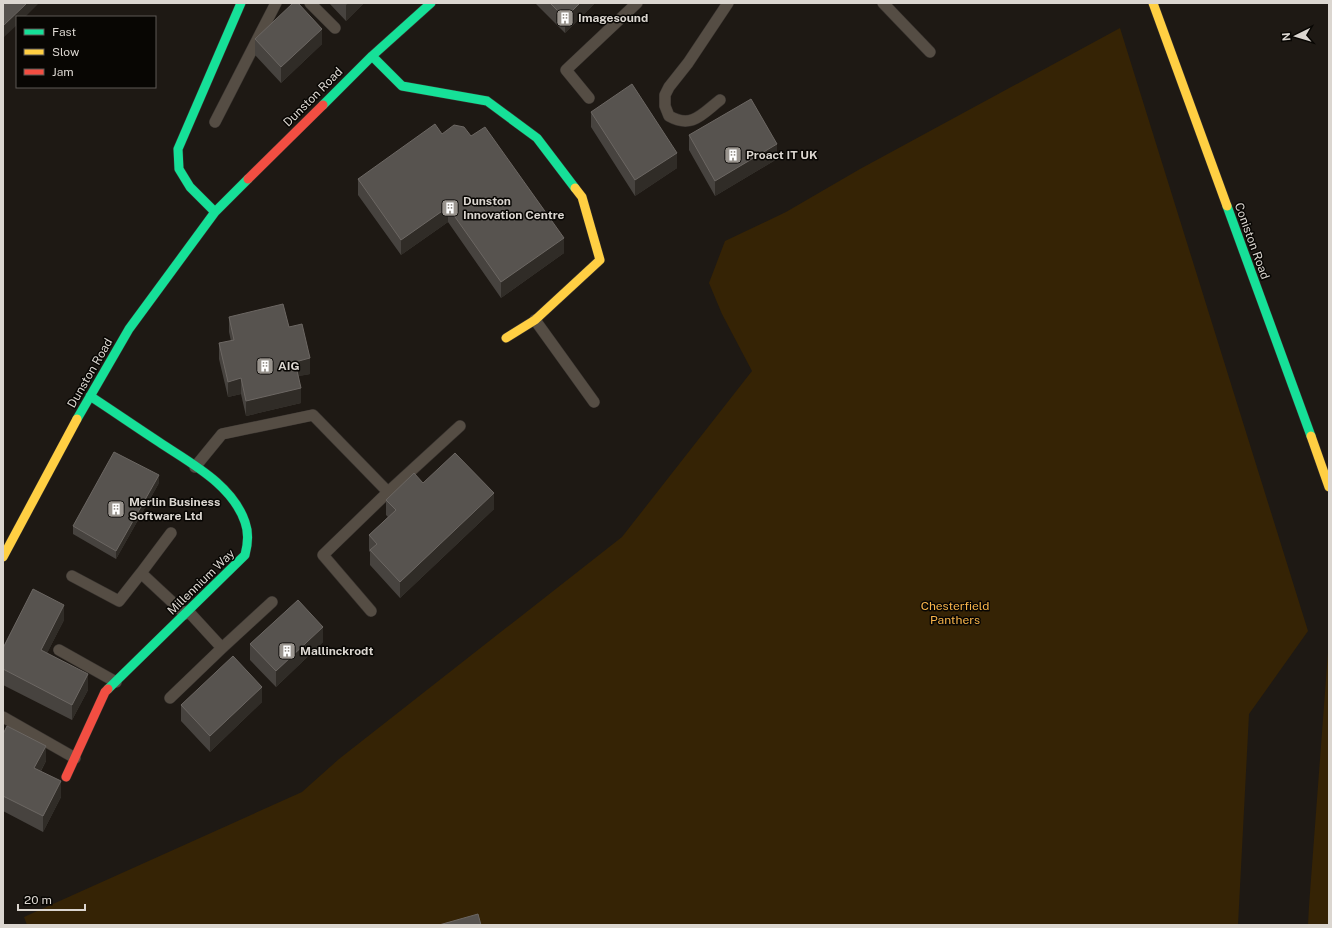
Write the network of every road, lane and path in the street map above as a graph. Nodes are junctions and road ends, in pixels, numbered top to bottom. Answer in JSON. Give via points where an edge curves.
{"nodes":[{"id":1,"x":241,"y":3,"type":"edge"},
{"id":2,"x":276,"y":3,"type":"edge"},
{"id":3,"x":310,"y":3,"type":"edge"},
{"id":4,"x":431,"y":3,"type":"edge"},
{"id":5,"x":637,"y":3,"type":"edge"},
{"id":6,"x":728,"y":3,"type":"edge"},
{"id":7,"x":883,"y":3,"type":"edge"},
{"id":8,"x":1153,"y":3,"type":"edge"},
{"id":9,"x":335,"y":28,"type":"dead end"},
{"id":10,"x":930,"y":52,"type":"dead end"},
{"id":11,"x":372,"y":56,"type":"junction"},
{"id":12,"x":590,"y":98,"type":"dead end"},
{"id":13,"x":720,"y":100,"type":"dead end"},
{"id":14,"x":215,"y":122,"type":"dead end"},
{"id":15,"x":215,"y":212,"type":"junction"},
{"id":16,"x":535,"y":320,"type":"junction"},
{"id":17,"x":506,"y":338,"type":"dead end"},
{"id":18,"x":90,"y":396,"type":"junction"},
{"id":19,"x":594,"y":402,"type":"dead end"},
{"id":20,"x":460,"y":426,"type":"dead end"},
{"id":21,"x":195,"y":467,"type":"junction"},
{"id":22,"x":1329,"y":487,"type":"edge"},
{"id":23,"x":388,"y":492,"type":"junction"},
{"id":24,"x":172,"y":533,"type":"dead end"},
{"id":25,"x":3,"y":557,"type":"edge"},
{"id":26,"x":141,"y":573,"type":"junction"},
{"id":27,"x":72,"y":576,"type":"dead end"},
{"id":28,"x":272,"y":602,"type":"dead end"},
{"id":29,"x":371,"y":611,"type":"dead end"},
{"id":30,"x":187,"y":612,"type":"junction"},
{"id":31,"x":222,"y":648,"type":"junction"},
{"id":32,"x":59,"y":650,"type":"dead end"},
{"id":33,"x":116,"y":682,"type":"junction"},
{"id":34,"x":170,"y":698,"type":"dead end"},
{"id":35,"x":3,"y":717,"type":"edge"},
{"id":36,"x":75,"y":758,"type":"junction"},
{"id":37,"x":66,"y":777,"type":"dead end"}],
"edges":[{"from":1,"to":15,"type":"street","via":[[178,149],[179,169],[190,187]]},
{"from":2,"to":14,"type":"lane"},
{"from":3,"to":9,"type":"lane"},
{"from":4,"to":11,"type":"street","name":"Dunston Road"},
{"from":5,"to":12,"type":"lane","via":[[566,70]]},
{"from":6,"to":13,"type":"lane","via":[[665,95],[665,106],[669,116],[678,122],[689,122]]},
{"from":7,"to":10,"type":"lane"},
{"from":8,"to":22,"type":"street","name":"Coniston Road"},
{"from":11,"to":15,"type":"street","name":"Dunston Road"},
{"from":11,"to":16,"type":"street","via":[[402,86],[486,101],[537,138],[582,197],[600,260]]},
{"from":15,"to":18,"type":"street","name":"Dunston Road","via":[[129,329]]},
{"from":16,"to":17,"type":"street"},
{"from":16,"to":19,"type":"lane"},
{"from":18,"to":21,"type":"street","name":"Millennium Way"},
{"from":18,"to":25,"type":"street","name":"Dunston Road"},
{"from":20,"to":23,"type":"lane"},
{"from":21,"to":23,"type":"lane","via":[[222,434],[313,415]]},
{"from":21,"to":30,"type":"street","name":"Millennium Way","via":[[209,476],[236,504],[244,517],[249,533],[249,545],[245,555]]},
{"from":23,"to":29,"type":"lane","via":[[323,555]]},
{"from":24,"to":26,"type":"lane"},
{"from":26,"to":27,"type":"lane","via":[[118,601]]},
{"from":26,"to":30,"type":"lane"},
{"from":28,"to":31,"type":"lane"},
{"from":30,"to":31,"type":"lane"},
{"from":30,"to":33,"type":"street","name":"Millennium Way"},
{"from":31,"to":34,"type":"lane"},
{"from":32,"to":33,"type":"lane"},
{"from":33,"to":36,"type":"street","name":"Millennium Way","via":[[105,692]]},
{"from":35,"to":36,"type":"lane"},
{"from":36,"to":37,"type":"street","name":"Millennium Way"}]}
